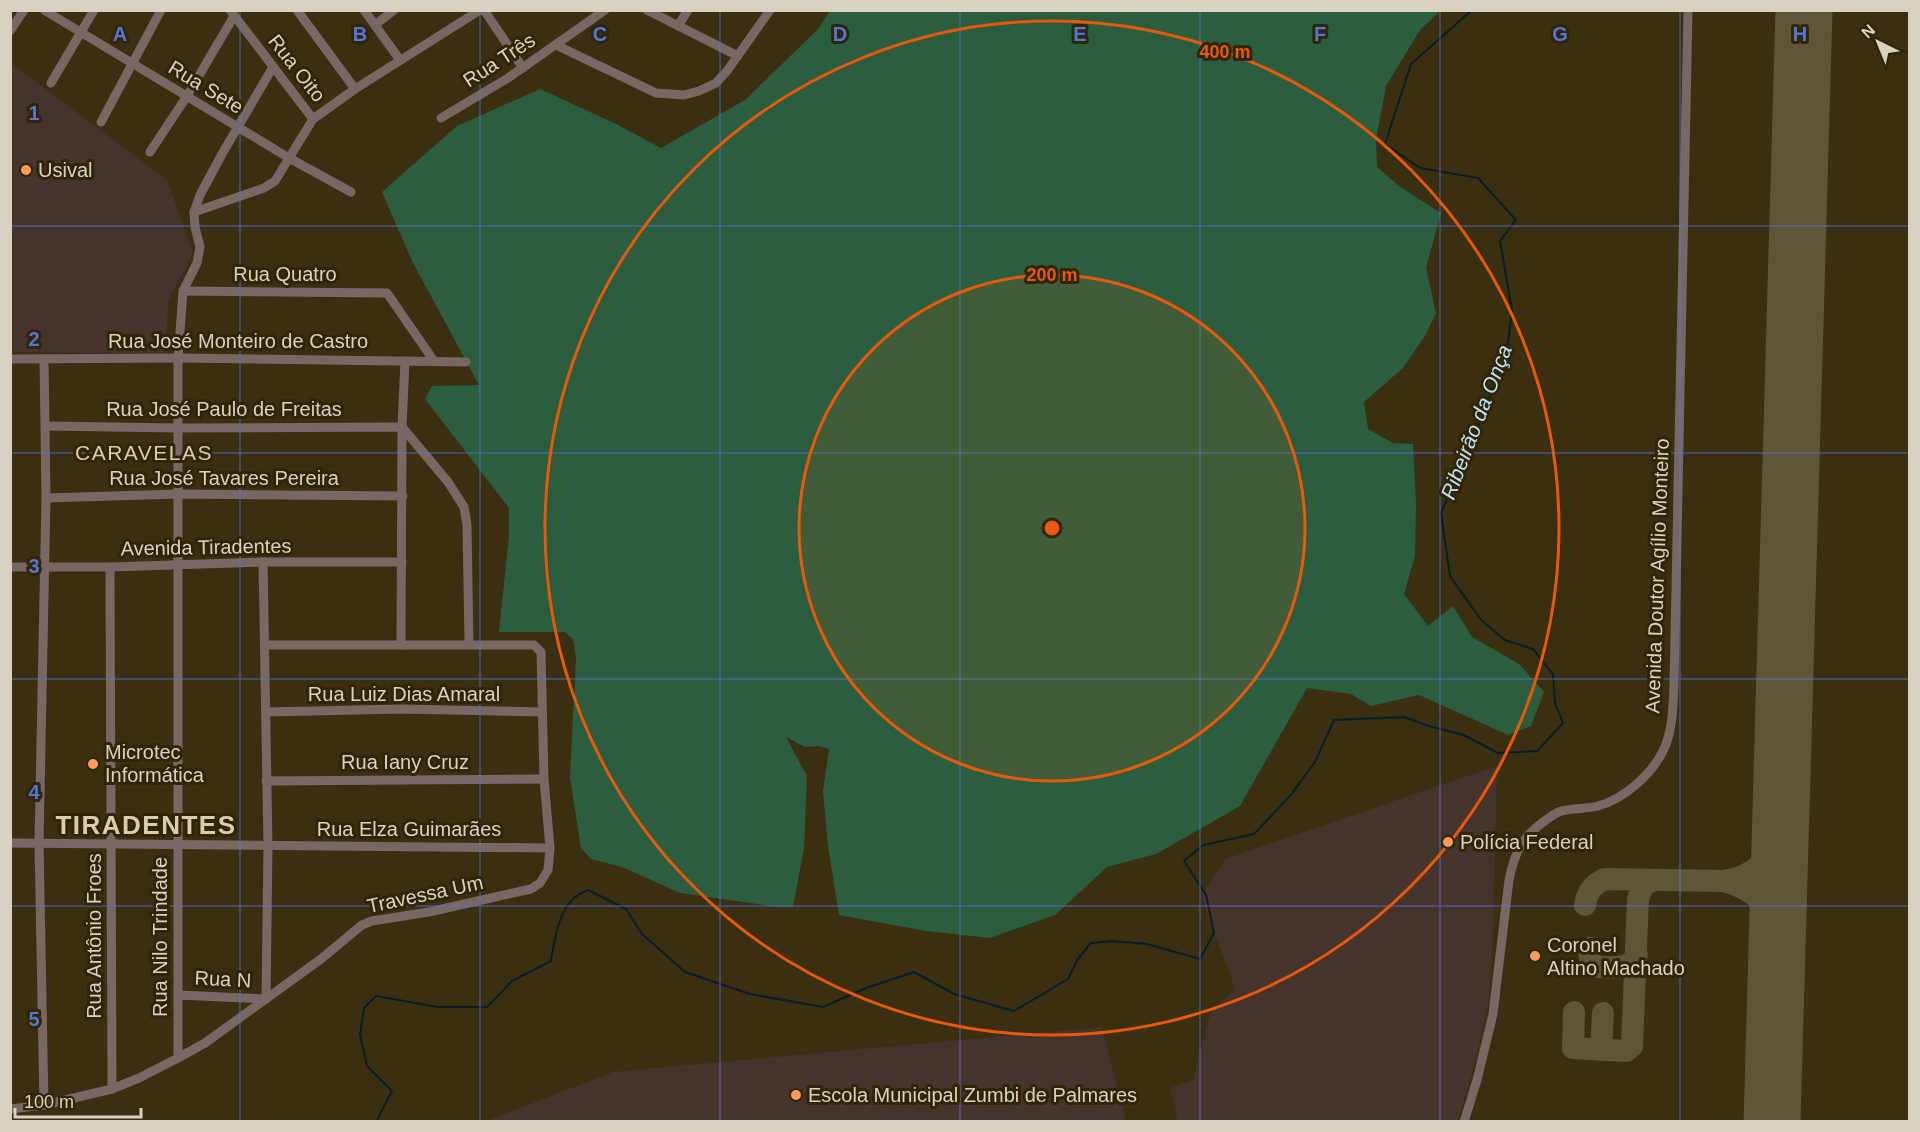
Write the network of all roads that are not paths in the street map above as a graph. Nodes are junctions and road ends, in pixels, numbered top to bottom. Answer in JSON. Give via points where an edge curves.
{"nodes":[{"id":1,"x":24,"y":10,"type":"edge"},
{"id":2,"x":44,"y":10,"type":"edge"},
{"id":3,"x":94,"y":10,"type":"edge"},
{"id":4,"x":161,"y":10,"type":"edge"},
{"id":5,"x":297,"y":10,"type":"edge"},
{"id":6,"x":364,"y":10,"type":"edge"},
{"id":7,"x":394,"y":10,"type":"edge"},
{"id":8,"x":482,"y":10,"type":"edge"},
{"id":9,"x":605,"y":10,"type":"edge"},
{"id":10,"x":647,"y":10,"type":"edge"},
{"id":11,"x":688,"y":10,"type":"edge"},
{"id":12,"x":770,"y":10,"type":"edge"},
{"id":13,"x":1688,"y":10,"type":"edge"},
{"id":14,"x":232,"y":13,"type":"edge"},
{"id":15,"x":375,"y":25,"type":"junction"},
{"id":16,"x":678,"y":26,"type":"junction"},
{"id":17,"x":10,"y":31,"type":"edge"},
{"id":18,"x":81,"y":32,"type":"junction"},
{"id":19,"x":556,"y":45,"type":"junction"},
{"id":20,"x":738,"y":56,"type":"junction"},
{"id":21,"x":400,"y":60,"type":"junction"},
{"id":22,"x":132,"y":64,"type":"junction"},
{"id":23,"x":273,"y":68,"type":"junction"},
{"id":24,"x":522,"y":68,"type":"junction"},
{"id":25,"x":51,"y":83,"type":"dead end"},
{"id":26,"x":355,"y":89,"type":"junction"},
{"id":27,"x":187,"y":96,"type":"junction"},
{"id":28,"x":441,"y":118,"type":"dead end"},
{"id":29,"x":313,"y":119,"type":"junction"},
{"id":30,"x":101,"y":122,"type":"dead end"},
{"id":31,"x":238,"y":127,"type":"junction"},
{"id":32,"x":150,"y":152,"type":"dead end"},
{"id":33,"x":289,"y":158,"type":"junction"},
{"id":34,"x":351,"y":192,"type":"dead end"},
{"id":35,"x":194,"y":212,"type":"junction"},
{"id":36,"x":183,"y":291,"type":"junction"},
{"id":37,"x":10,"y":358,"type":"edge"},
{"id":38,"x":178,"y":358,"type":"junction"},
{"id":39,"x":44,"y":359,"type":"junction"},
{"id":40,"x":405,"y":360,"type":"junction"},
{"id":41,"x":434,"y":361,"type":"junction"},
{"id":42,"x":466,"y":362,"type":"dead end"},
{"id":43,"x":46,"y":426,"type":"junction"},
{"id":44,"x":402,"y":426,"type":"junction"},
{"id":45,"x":178,"y":428,"type":"junction"},
{"id":46,"x":178,"y":494,"type":"junction"},
{"id":47,"x":402,"y":496,"type":"junction"},
{"id":48,"x":46,"y":498,"type":"junction"},
{"id":49,"x":264,"y":562,"type":"junction"},
{"id":50,"x":402,"y":562,"type":"junction"},
{"id":51,"x":178,"y":565,"type":"junction"},
{"id":52,"x":10,"y":567,"type":"edge"},
{"id":53,"x":44,"y":567,"type":"junction"},
{"id":54,"x":110,"y":567,"type":"junction"},
{"id":55,"x":265,"y":645,"type":"junction"},
{"id":56,"x":401,"y":645,"type":"junction"},
{"id":57,"x":469,"y":645,"type":"junction"},
{"id":58,"x":266,"y":712,"type":"junction"},
{"id":59,"x":542,"y":712,"type":"junction"},
{"id":60,"x":544,"y":779,"type":"junction"},
{"id":61,"x":266,"y":781,"type":"junction"},
{"id":62,"x":10,"y":843,"type":"edge"},
{"id":63,"x":39,"y":843,"type":"junction"},
{"id":64,"x":112,"y":843,"type":"junction"},
{"id":65,"x":178,"y":844,"type":"junction"},
{"id":66,"x":268,"y":846,"type":"junction"},
{"id":67,"x":550,"y":848,"type":"junction"},
{"id":68,"x":178,"y":994,"type":"junction"},
{"id":69,"x":266,"y":999,"type":"junction"},
{"id":70,"x":178,"y":1058,"type":"junction"},
{"id":71,"x":112,"y":1089,"type":"junction"},
{"id":72,"x":44,"y":1104,"type":"junction"},
{"id":73,"x":10,"y":1109,"type":"edge"},
{"id":74,"x":1464,"y":1122,"type":"edge"}],
"edges":[{"from":1,"to":17,"type":"street"},
{"from":2,"to":18,"type":"street","name":"Rua Sete"},
{"from":3,"to":18,"type":"street"},
{"from":4,"to":22,"type":"street"},
{"from":5,"to":26,"type":"street"},
{"from":6,"to":15,"type":"street"},
{"from":7,"to":15,"type":"street"},
{"from":8,"to":21,"type":"street"},
{"from":8,"to":24,"type":"street"},
{"from":9,"to":19,"type":"street","name":"Rua Três"},
{"from":10,"to":16,"type":"street"},
{"from":11,"to":16,"type":"street"},
{"from":12,"to":20,"type":"street"},
{"from":13,"to":74,"type":"street","name":"Avenida Doutor Agílio Monteiro","via":[[1671,722],[1664,750],[1646,776],[1599,806],[1559,811],[1522,841],[1509,880],[1493,1014]]},
{"from":14,"to":23,"type":"street","name":"Rua Oito"},
{"from":14,"to":27,"type":"street"},
{"from":15,"to":21,"type":"street"},
{"from":16,"to":20,"type":"street"},
{"from":18,"to":22,"type":"street","name":"Rua Sete"},
{"from":18,"to":25,"type":"street"},
{"from":19,"to":20,"type":"street","via":[[646,89],[669,95],[684,95],[716,83]]},
{"from":19,"to":24,"type":"street","name":"Rua Três"},
{"from":21,"to":26,"type":"street"},
{"from":22,"to":27,"type":"street","name":"Rua Sete"},
{"from":22,"to":30,"type":"street"},
{"from":23,"to":29,"type":"street","name":"Rua Oito"},
{"from":23,"to":31,"type":"street"},
{"from":24,"to":28,"type":"street","name":"Rua Três"},
{"from":26,"to":29,"type":"street"},
{"from":27,"to":31,"type":"street","name":"Rua Sete"},
{"from":27,"to":32,"type":"street"},
{"from":29,"to":33,"type":"street"},
{"from":31,"to":33,"type":"street","name":"Rua Sete"},
{"from":31,"to":35,"type":"street"},
{"from":33,"to":34,"type":"street","name":"Rua Sete"},
{"from":33,"to":35,"type":"street","via":[[275,181],[264,188]]},
{"from":35,"to":36,"type":"street","via":[[200,247]]},
{"from":36,"to":38,"type":"street","name":"Rua Nilo Trindade"},
{"from":36,"to":41,"type":"street","name":"Rua Quatro","via":[[387,293]]},
{"from":37,"to":39,"type":"street","name":"Rua José Monteiro de Castro"},
{"from":38,"to":39,"type":"street","name":"Rua José Monteiro de Castro"},
{"from":38,"to":40,"type":"street","name":"Rua José Monteiro de Castro"},
{"from":38,"to":45,"type":"street","name":"Rua Nilo Trindade"},
{"from":39,"to":43,"type":"street"},
{"from":40,"to":41,"type":"street","name":"Rua José Monteiro de Castro"},
{"from":40,"to":44,"type":"street"},
{"from":41,"to":42,"type":"street","name":"Rua José Monteiro de Castro"},
{"from":43,"to":45,"type":"street","name":"Rua José Paulo de Freitas"},
{"from":43,"to":48,"type":"street"},
{"from":44,"to":45,"type":"street","name":"Rua José Paulo de Freitas"},
{"from":44,"to":47,"type":"street"},
{"from":44,"to":57,"type":"street","via":[[464,507]]},
{"from":45,"to":46,"type":"street","name":"Rua Nilo Trindade"},
{"from":46,"to":47,"type":"street","name":"Rua José Tavares Pereira"},
{"from":46,"to":48,"type":"street","name":"Rua José Tavares Pereira"},
{"from":46,"to":51,"type":"street","name":"Rua Nilo Trindade"},
{"from":47,"to":50,"type":"street"},
{"from":48,"to":53,"type":"street"},
{"from":49,"to":50,"type":"street","name":"Avenida Tiradentes"},
{"from":49,"to":51,"type":"street","name":"Avenida Tiradentes"},
{"from":49,"to":55,"type":"street"},
{"from":50,"to":56,"type":"street"},
{"from":51,"to":54,"type":"street","name":"Avenida Tiradentes"},
{"from":51,"to":65,"type":"street","name":"Rua Nilo Trindade"},
{"from":52,"to":53,"type":"street","name":"Avenida Tiradentes"},
{"from":53,"to":54,"type":"street","name":"Avenida Tiradentes"},
{"from":53,"to":63,"type":"street"},
{"from":54,"to":64,"type":"street","name":"Rua Antônio Froes"},
{"from":55,"to":56,"type":"street"},
{"from":55,"to":58,"type":"street"},
{"from":56,"to":57,"type":"street"},
{"from":57,"to":59,"type":"street","name":"Travessa Um","via":[[538,648]]},
{"from":58,"to":59,"type":"street","name":"Rua Luiz Dias Amaral"},
{"from":58,"to":61,"type":"street"},
{"from":59,"to":60,"type":"street","name":"Travessa Um"},
{"from":60,"to":61,"type":"street","name":"Rua Iany Cruz"},
{"from":60,"to":67,"type":"street","name":"Travessa Um"},
{"from":61,"to":66,"type":"street"},
{"from":62,"to":63,"type":"street","name":"Rua Elza Guimarães"},
{"from":63,"to":64,"type":"street","name":"Rua Elza Guimarães"},
{"from":63,"to":72,"type":"street"},
{"from":64,"to":65,"type":"street","name":"Rua Elza Guimarães"},
{"from":64,"to":71,"type":"street","name":"Rua Antônio Froes"},
{"from":65,"to":66,"type":"street","name":"Rua Elza Guimarães"},
{"from":65,"to":68,"type":"street","name":"Rua Nilo Trindade"},
{"from":66,"to":67,"type":"street","name":"Rua Elza Guimarães"},
{"from":66,"to":69,"type":"street"},
{"from":67,"to":69,"type":"street","name":"Travessa Um","via":[[548,870],[531,889],[362,925]]},
{"from":68,"to":69,"type":"street","name":"Rua N"},
{"from":68,"to":70,"type":"street","name":"Rua Nilo Trindade"},
{"from":69,"to":70,"type":"street","name":"Travessa Um"},
{"from":70,"to":71,"type":"street","name":"Travessa Um"},
{"from":71,"to":72,"type":"street","name":"Travessa Um"},
{"from":72,"to":73,"type":"street","name":"Travessa Um"}]}
